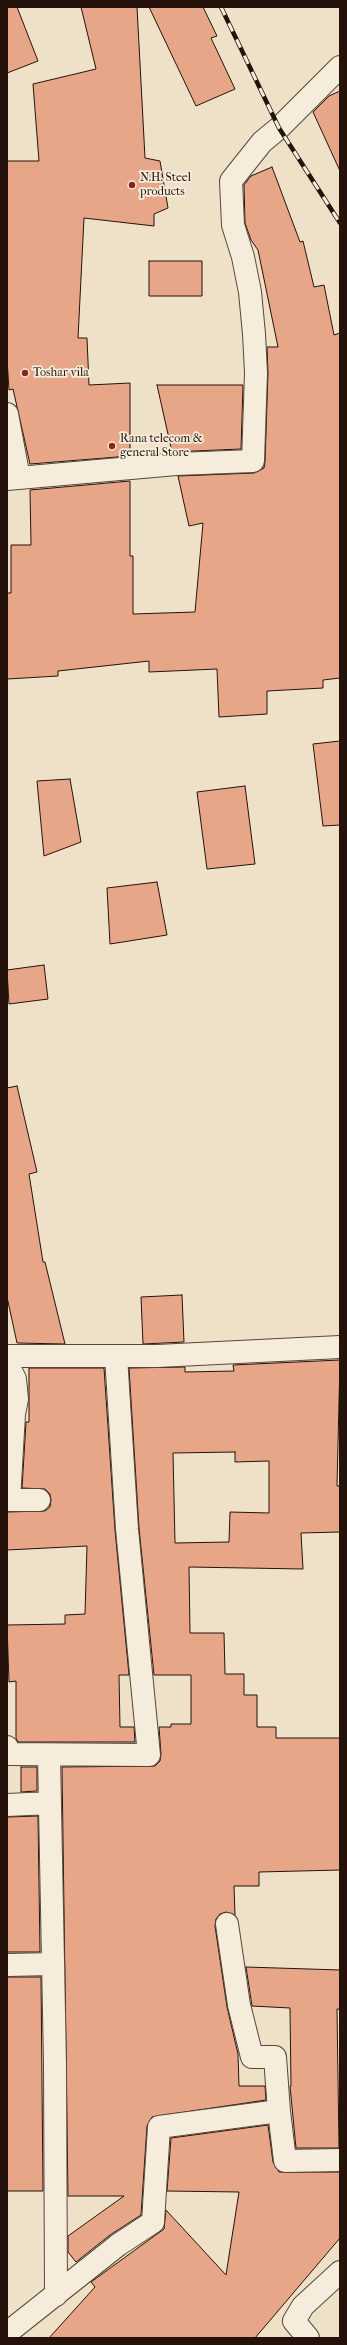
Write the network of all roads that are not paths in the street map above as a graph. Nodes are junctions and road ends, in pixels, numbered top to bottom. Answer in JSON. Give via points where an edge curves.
{"nodes":[{"id":1,"x":340,"y":67,"type":"edge"},
{"id":2,"x":7,"y":414,"type":"edge"},
{"id":3,"x":13,"y":478,"type":"edge"},
{"id":4,"x":340,"y":1347,"type":"edge"},
{"id":5,"x":7,"y":1356,"type":"edge"},
{"id":6,"x":116,"y":1356,"type":"junction"},
{"id":7,"x":7,"y":1363,"type":"edge"},
{"id":8,"x":8,"y":1500,"type":"edge"},
{"id":9,"x":39,"y":1500,"type":"dead end"},
{"id":10,"x":7,"y":1747,"type":"edge"},
{"id":11,"x":49,"y":1755,"type":"junction"},
{"id":12,"x":50,"y":1803,"type":"junction"},
{"id":13,"x":7,"y":1805,"type":"edge"},
{"id":14,"x":227,"y":1924,"type":"dead end"},
{"id":15,"x":53,"y":1964,"type":"junction"},
{"id":16,"x":7,"y":1965,"type":"edge"},
{"id":17,"x":279,"y":2111,"type":"junction"},
{"id":18,"x":340,"y":2160,"type":"edge"},
{"id":19,"x":340,"y":2272,"type":"edge"},
{"id":20,"x":56,"y":2295,"type":"junction"},
{"id":21,"x":10,"y":2325,"type":"edge"},
{"id":22,"x":308,"y":2338,"type":"edge"}],
"edges":[{"from":1,"to":3,"type":"street","via":[[262,142],[231,181],[233,225],[246,271],[253,327],[256,372],[253,461],[176,464]]},
{"from":2,"to":3,"type":"street"},
{"from":4,"to":6,"type":"street"},
{"from":5,"to":6,"type":"street"},
{"from":6,"to":11,"type":"street","via":[[127,1529],[149,1756]]},
{"from":7,"to":8,"type":"street","via":[[15,1379],[17,1399]]},
{"from":8,"to":9,"type":"street"},
{"from":10,"to":11,"type":"street","via":[[8,1754]]},
{"from":11,"to":12,"type":"street"},
{"from":12,"to":13,"type":"street"},
{"from":12,"to":15,"type":"street"},
{"from":14,"to":17,"type":"street","via":[[239,2005],[252,2057],[275,2057]]},
{"from":15,"to":16,"type":"street"},
{"from":15,"to":20,"type":"street"},
{"from":17,"to":18,"type":"street","via":[[285,2161]]},
{"from":17,"to":20,"type":"street","via":[[159,2127],[153,2222],[118,2245]]},
{"from":19,"to":22,"type":"street","via":[[303,2306],[294,2321]]},
{"from":20,"to":21,"type":"street"}]}
